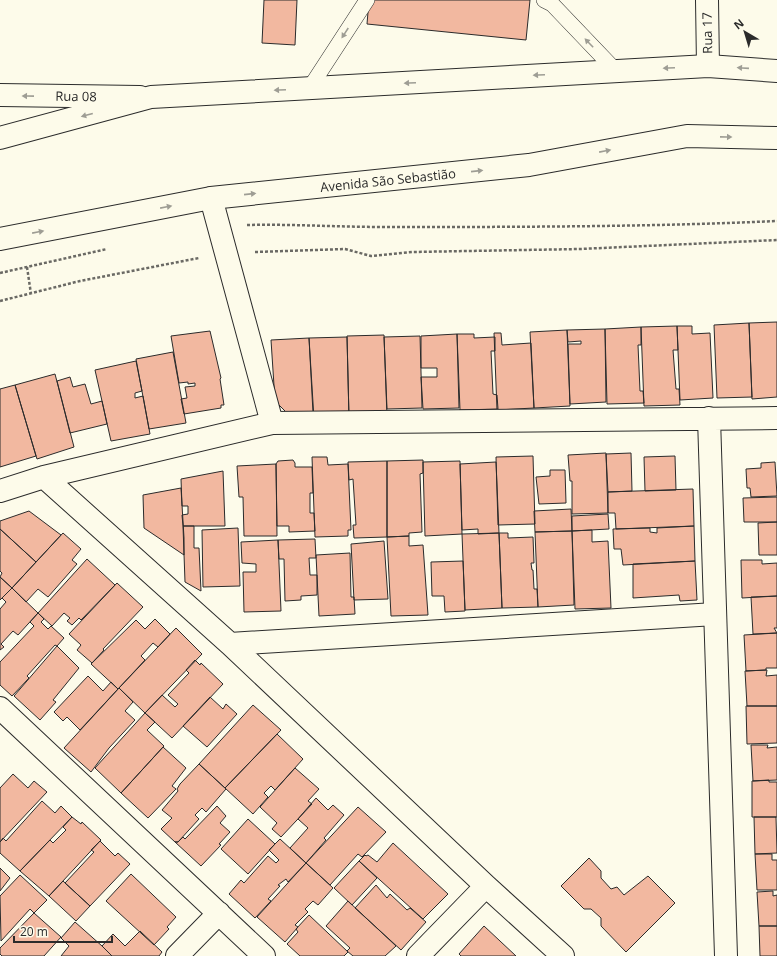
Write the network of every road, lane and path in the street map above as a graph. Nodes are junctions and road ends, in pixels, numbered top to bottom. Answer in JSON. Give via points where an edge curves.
{"nodes":[{"id":1,"x":367,"y":0,"type":"edge"},
{"id":2,"x":544,"y":0,"type":"edge"},
{"id":3,"x":706,"y":0,"type":"edge"},
{"id":4,"x":708,"y":66,"type":"junction"},
{"id":5,"x":616,"y":71,"type":"junction"},
{"id":6,"x":777,"y":71,"type":"edge"},
{"id":7,"x":309,"y":89,"type":"junction"},
{"id":8,"x":0,"y":95,"type":"edge"},
{"id":9,"x":151,"y":97,"type":"junction"},
{"id":10,"x":0,"y":138,"type":"edge"},
{"id":11,"x":777,"y":138,"type":"edge"},
{"id":12,"x":211,"y":198,"type":"junction"},
{"id":13,"x":777,"y":221,"type":"edge"},
{"id":14,"x":218,"y":225,"type":"junction"},
{"id":15,"x":0,"y":239,"type":"edge"},
{"id":16,"x":777,"y":240,"type":"edge"},
{"id":17,"x":226,"y":253,"type":"junction"},
{"id":18,"x":27,"y":267,"type":"dead end"},
{"id":19,"x":31,"y":294,"type":"junction"},
{"id":20,"x":0,"y":301,"type":"edge"},
{"id":21,"x":709,"y":418,"type":"junction"},
{"id":22,"x":777,"y":418,"type":"edge"},
{"id":23,"x":272,"y":423,"type":"junction"},
{"id":24,"x":44,"y":477,"type":"junction"},
{"id":25,"x":0,"y":491,"type":"edge"},
{"id":26,"x":715,"y":614,"type":"junction"},
{"id":27,"x":230,"y":644,"type":"junction"},
{"id":28,"x":0,"y":708,"type":"edge"},
{"id":29,"x":486,"y":886,"type":"junction"},
{"id":30,"x":219,"y":913,"type":"junction"},
{"id":31,"x":177,"y":956,"type":"edge"},
{"id":32,"x":264,"y":956,"type":"edge"},
{"id":33,"x":418,"y":956,"type":"edge"},
{"id":34,"x":563,"y":956,"type":"edge"},
{"id":35,"x":726,"y":956,"type":"edge"}],
"edges":[{"from":1,"to":7,"type":"lane","one_way":true},
{"from":5,"to":2,"type":"lane","one_way":true,"via":[[552,4]]},
{"from":3,"to":4,"type":"street","name":"Rua 17"},
{"from":4,"to":5,"type":"street","one_way":true},
{"from":6,"to":4,"type":"street","one_way":true},
{"from":5,"to":7,"type":"street","one_way":true},
{"from":7,"to":9,"type":"street","one_way":true},
{"from":9,"to":8,"type":"street","name":"Rua 08","one_way":true},
{"from":9,"to":10,"type":"street","one_way":true},
{"from":12,"to":11,"type":"street","name":"Avenida São Sebastião","one_way":true,"via":[[529,165],[687,136]]},
{"from":12,"to":14,"type":"street"},
{"from":15,"to":12,"type":"street","name":"Avenida São Sebastião","one_way":true},
{"from":13,"to":14,"type":"path","via":[[406,227]]},
{"from":14,"to":17,"type":"street"},
{"from":16,"to":17,"type":"path","via":[[580,249],[412,252],[371,256],[345,249]]},
{"from":17,"to":19,"type":"path","via":[[80,281]]},
{"from":17,"to":23,"type":"street"},
{"from":18,"to":19,"type":"path"},
{"from":19,"to":20,"type":"path"},
{"from":21,"to":22,"type":"street"},
{"from":21,"to":23,"type":"street"},
{"from":21,"to":26,"type":"street"},
{"from":23,"to":24,"type":"street"},
{"from":24,"to":25,"type":"street"},
{"from":24,"to":27,"type":"street"},
{"from":26,"to":27,"type":"street"},
{"from":26,"to":35,"type":"street"},
{"from":27,"to":29,"type":"street"},
{"from":28,"to":30,"type":"street"},
{"from":29,"to":33,"type":"street"},
{"from":29,"to":34,"type":"street"},
{"from":30,"to":31,"type":"street"},
{"from":30,"to":32,"type":"street"}]}
